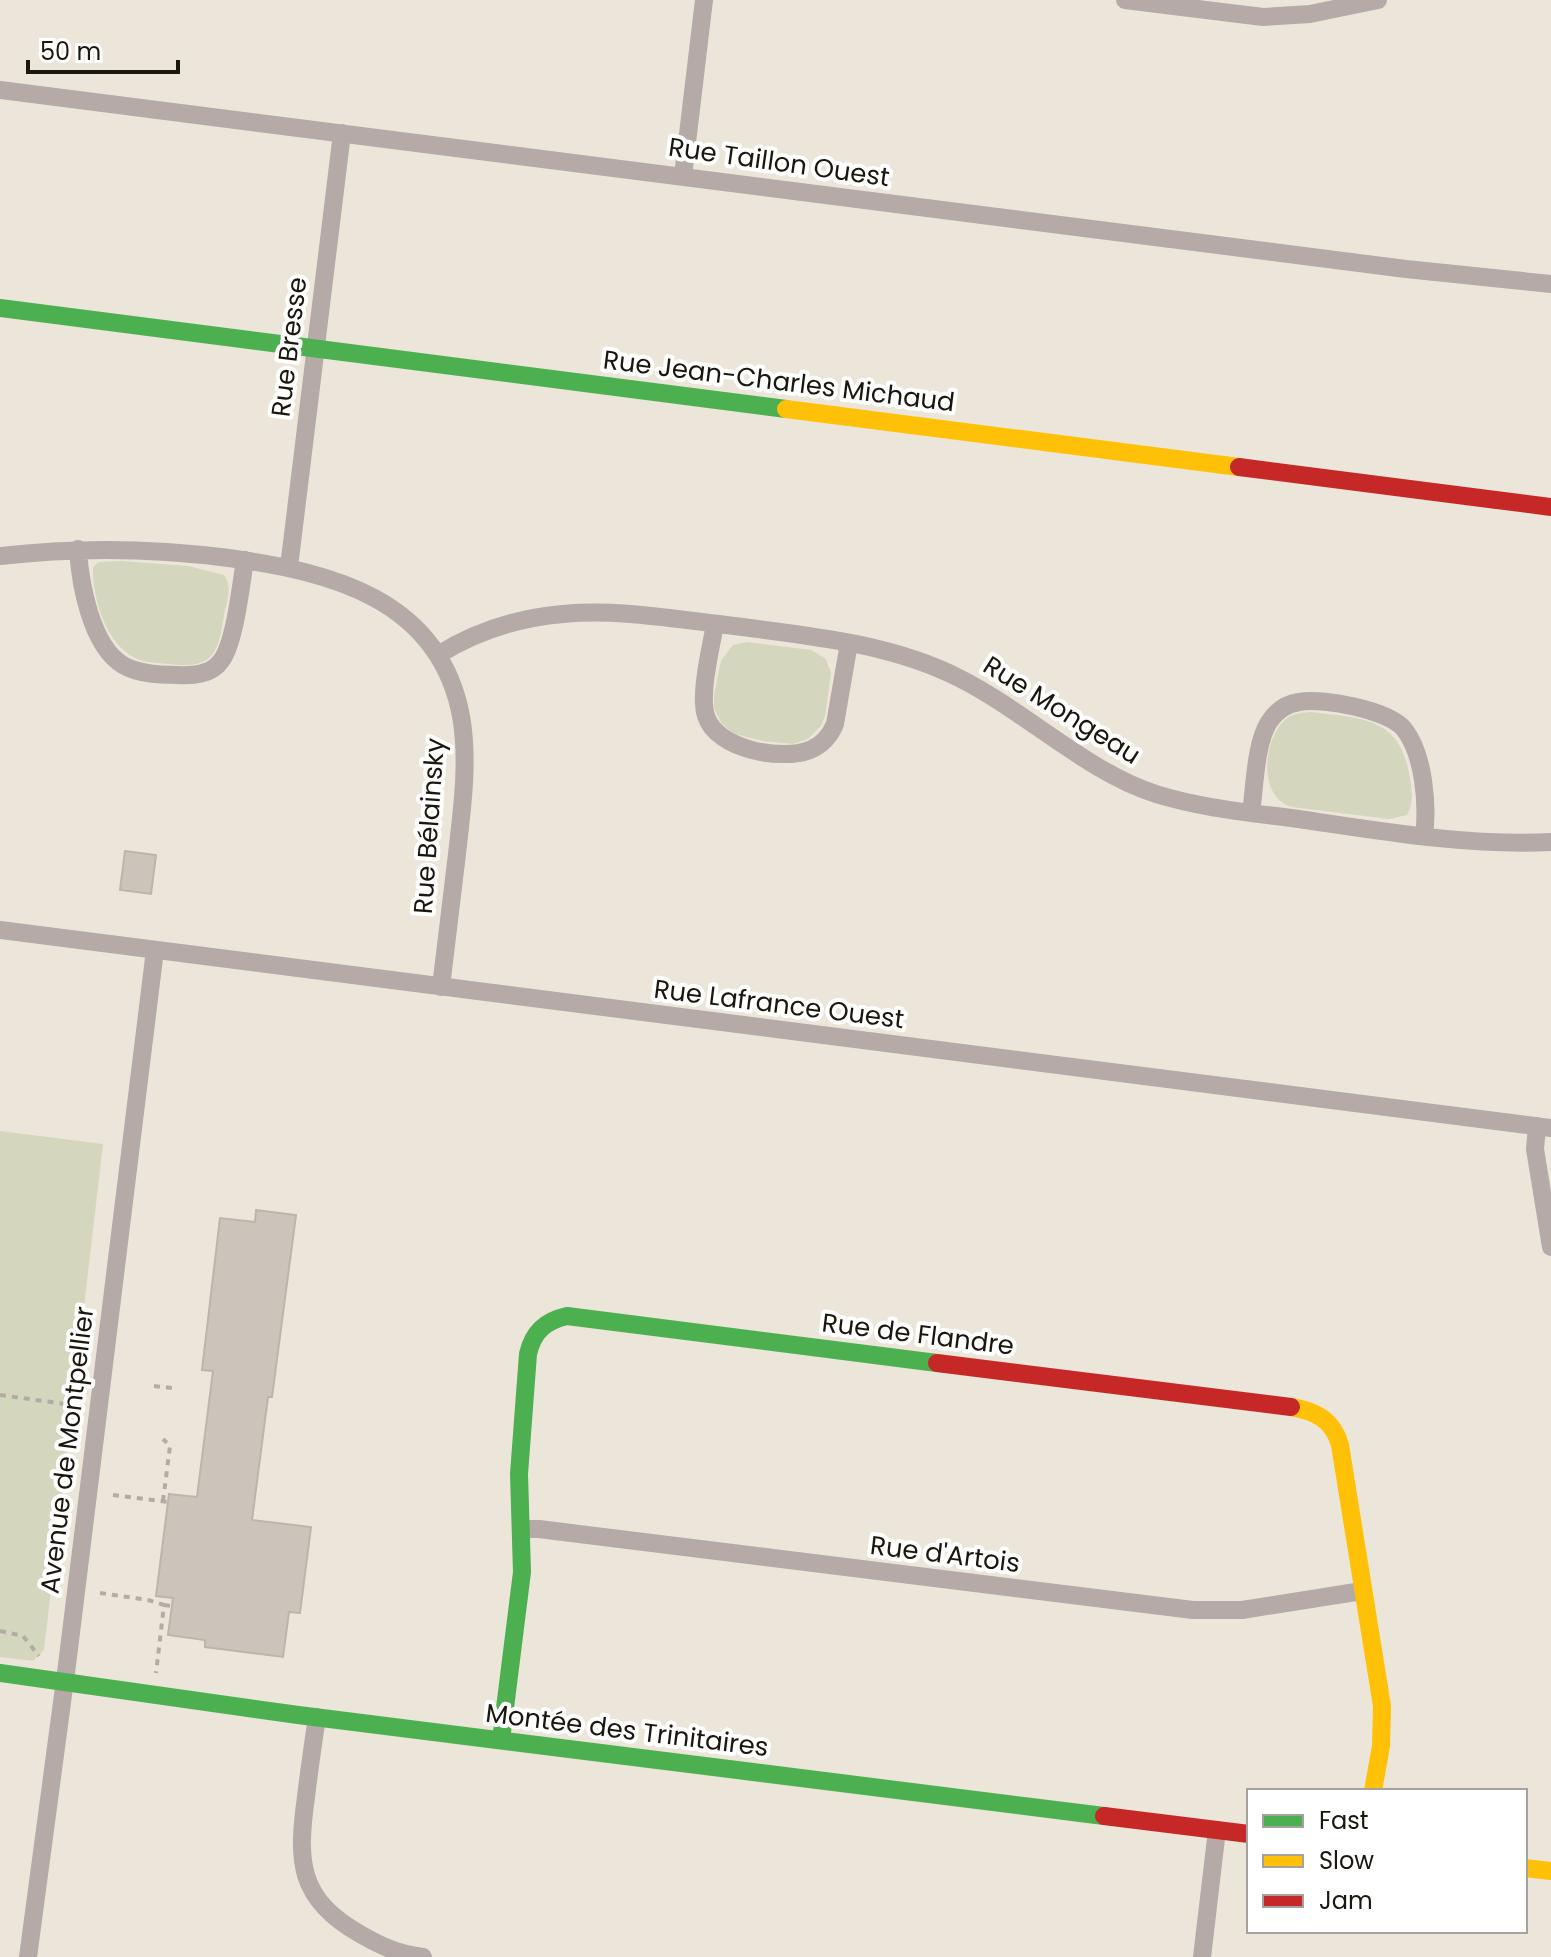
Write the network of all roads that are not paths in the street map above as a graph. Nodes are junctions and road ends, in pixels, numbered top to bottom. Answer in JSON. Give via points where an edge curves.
{"nodes":[{"id":1,"x":704,"y":0,"type":"edge"},
{"id":2,"x":1125,"y":0,"type":"edge"},
{"id":3,"x":1378,"y":0,"type":"edge"},
{"id":4,"x":0,"y":90,"type":"edge"},
{"id":5,"x":342,"y":133,"type":"junction"},
{"id":6,"x":683,"y":176,"type":"junction"},
{"id":7,"x":1551,"y":284,"type":"edge"},
{"id":8,"x":0,"y":308,"type":"edge"},
{"id":9,"x":316,"y":348,"type":"junction"},
{"id":10,"x":1551,"y":507,"type":"edge"},
{"id":11,"x":78,"y":549,"type":"junction"},
{"id":12,"x":0,"y":556,"type":"edge"},
{"id":13,"x":245,"y":560,"type":"junction"},
{"id":14,"x":289,"y":567,"type":"junction"},
{"id":15,"x":715,"y":624,"type":"junction"},
{"id":16,"x":849,"y":643,"type":"junction"},
{"id":17,"x":438,"y":655,"type":"junction"},
{"id":18,"x":1251,"y":812,"type":"junction"},
{"id":19,"x":1424,"y":836,"type":"junction"},
{"id":20,"x":1551,"y":842,"type":"edge"},
{"id":21,"x":0,"y":930,"type":"edge"},
{"id":22,"x":155,"y":950,"type":"junction"},
{"id":23,"x":441,"y":987,"type":"junction"},
{"id":24,"x":1544,"y":1127,"type":"edge"},
{"id":25,"x":1551,"y":1247,"type":"edge"},
{"id":26,"x":522,"y":1529,"type":"junction"},
{"id":27,"x":1362,"y":1591,"type":"junction"},
{"id":28,"x":0,"y":1673,"type":"edge"},
{"id":29,"x":65,"y":1681,"type":"junction"},
{"id":30,"x":317,"y":1717,"type":"junction"},
{"id":31,"x":501,"y":1740,"type":"junction"},
{"id":32,"x":1373,"y":1789,"type":"edge"},
{"id":33,"x":1217,"y":1830,"type":"junction"},
{"id":34,"x":1247,"y":1834,"type":"edge"},
{"id":35,"x":1527,"y":1868,"type":"edge"},
{"id":36,"x":1551,"y":1871,"type":"edge"},
{"id":37,"x":28,"y":1957,"type":"edge"},
{"id":38,"x":423,"y":1957,"type":"edge"},
{"id":39,"x":1202,"y":1957,"type":"edge"}],
"edges":[{"from":1,"to":6,"type":"street"},
{"from":2,"to":3,"type":"street","via":[[1263,17]]},
{"from":4,"to":5,"type":"street","name":"Rue Taillon Ouest"},
{"from":5,"to":6,"type":"street","name":"Rue Taillon Ouest"},
{"from":5,"to":9,"type":"street","name":"Rue Bresse"},
{"from":6,"to":7,"type":"street","name":"Rue Taillon Ouest"},
{"from":8,"to":9,"type":"street","name":"Rue Jean-Charles Michaud"},
{"from":9,"to":10,"type":"street","name":"Rue Jean-Charles Michaud"},
{"from":9,"to":14,"type":"street","name":"Rue Bresse"},
{"from":11,"to":12,"type":"street","name":"Rue Bélainsky"},
{"from":11,"to":13,"type":"street","name":"Rue Bélainsky","via":[[155,550]]},
{"from":11,"to":13,"type":"street","via":[[87,604],[106,650],[135,670],[167,675],[203,673],[223,659]]},
{"from":13,"to":14,"type":"street","name":"Rue Bélainsky"},
{"from":14,"to":17,"type":"street","name":"Rue Bélainsky","via":[[377,599],[409,622]]},
{"from":15,"to":16,"type":"street","name":"Rue Mongeau"},
{"from":15,"to":16,"type":"street","via":[[706,717],[722,739],[761,751],[803,752],[829,735]]},
{"from":15,"to":17,"type":"street","name":"Rue Mongeau","via":[[635,614],[561,614],[485,631]]},
{"from":16,"to":18,"type":"street","name":"Rue Mongeau","via":[[905,656],[962,680],[1142,789]]},
{"from":17,"to":23,"type":"street","name":"Rue Bélainsky","via":[[454,689],[465,755]]},
{"from":18,"to":19,"type":"street","name":"Rue Mongeau"},
{"from":18,"to":19,"type":"street","via":[[1268,724],[1288,705],[1316,701],[1373,712],[1402,727],[1423,788]]},
{"from":19,"to":20,"type":"street","name":"Rue Mongeau"},
{"from":21,"to":22,"type":"street","name":"Rue Lafrance Ouest"},
{"from":22,"to":23,"type":"street","name":"Rue Lafrance Ouest"},
{"from":22,"to":29,"type":"street","name":"Avenue de Montpellier"},
{"from":23,"to":24,"type":"street","name":"Rue Lafrance Ouest"},
{"from":24,"to":25,"type":"street","via":[[1535,1149]]},
{"from":26,"to":27,"type":"street","name":"Rue d'Artois","via":[[1193,1610],[1242,1610]]},
{"from":26,"to":27,"type":"street","name":"Rue de Flandre","via":[[519,1474],[529,1348],[548,1322],[574,1316],[1311,1411],[1328,1421],[1339,1438]]},
{"from":26,"to":31,"type":"street","name":"Rue de Flandre","via":[[520,1597]]},
{"from":27,"to":32,"type":"street","name":"Rue de Flandre","via":[[1382,1706]]},
{"from":28,"to":29,"type":"street","name":"Montée des Trinitaires"},
{"from":29,"to":30,"type":"street","name":"Montée des Trinitaires"},
{"from":29,"to":37,"type":"street","name":"Avenue de Montpellier"},
{"from":30,"to":31,"type":"street","name":"Montée des Trinitaires"},
{"from":30,"to":38,"type":"street","via":[[300,1841],[308,1882],[341,1922],[388,1949]]},
{"from":31,"to":33,"type":"street","name":"Montée des Trinitaires"},
{"from":33,"to":34,"type":"street","name":"Montée des Trinitaires"},
{"from":33,"to":39,"type":"street"},
{"from":35,"to":36,"type":"street"}]}
